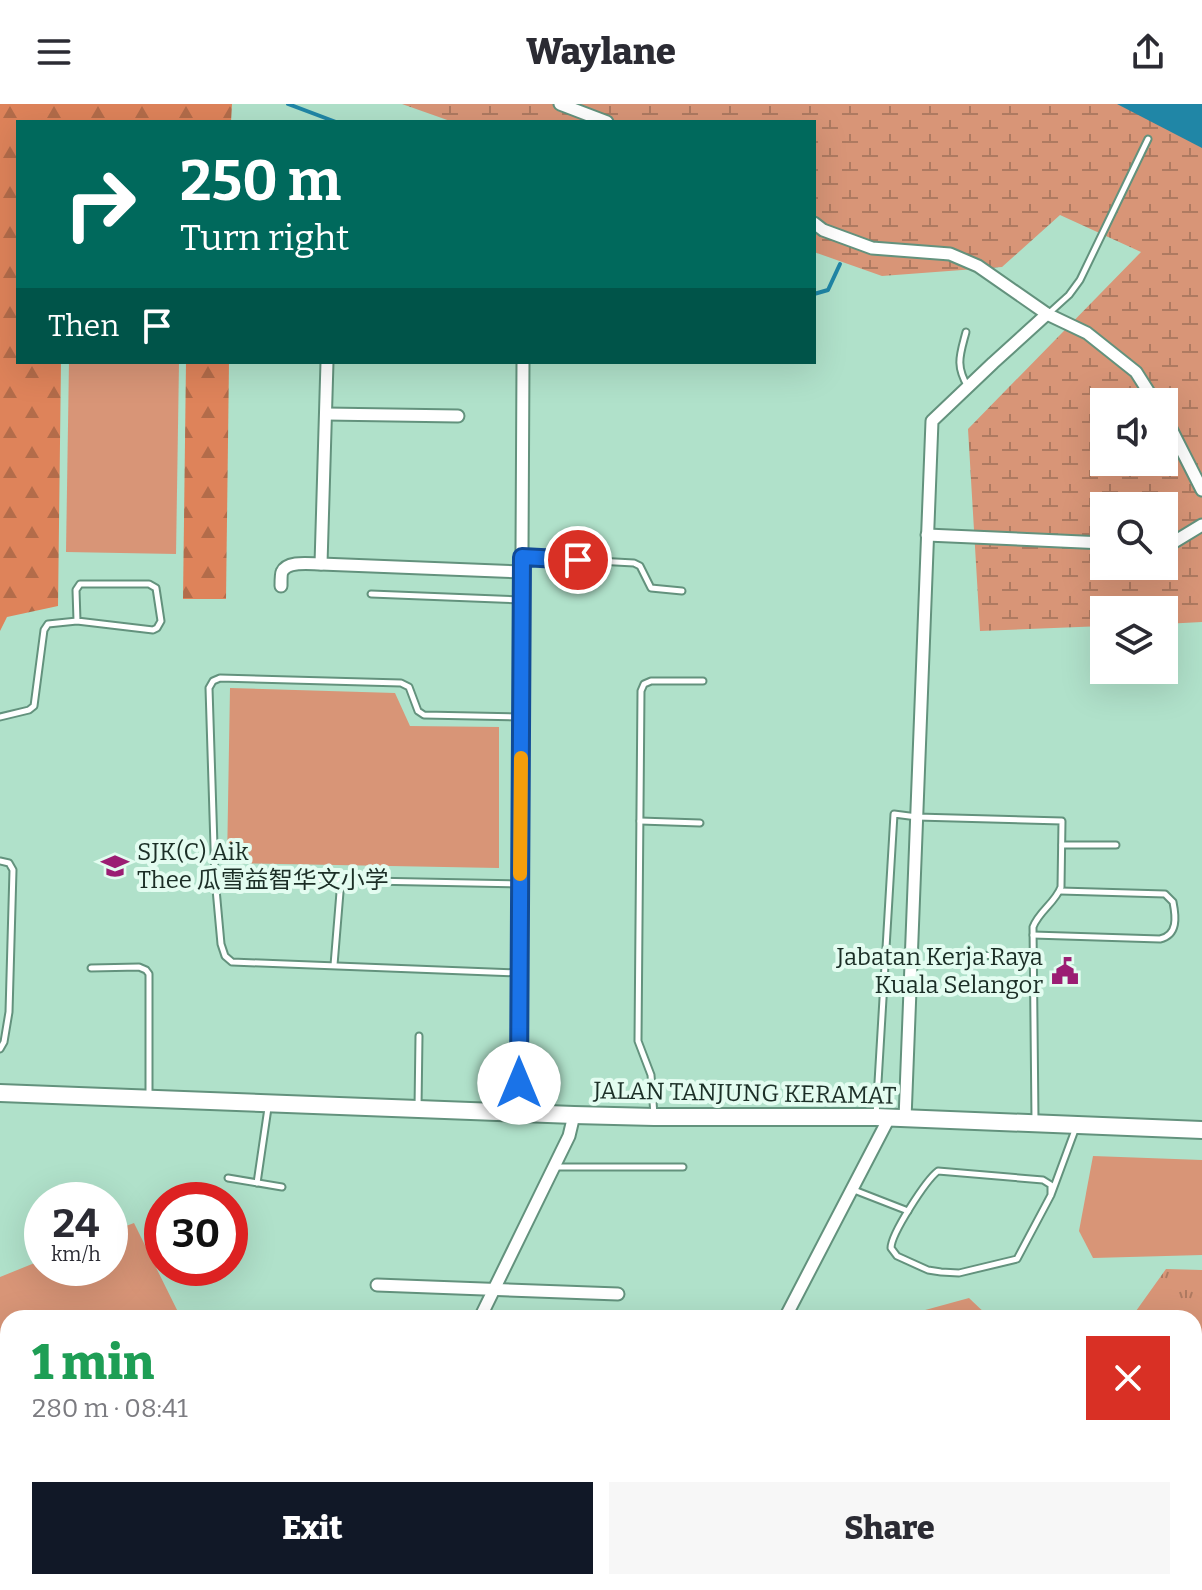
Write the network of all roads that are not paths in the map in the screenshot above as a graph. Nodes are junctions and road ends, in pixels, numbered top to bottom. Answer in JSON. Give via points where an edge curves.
{"nodes":[{"id":1,"x":560,"y":104,"type":"edge"},
{"id":2,"x":602,"y":120,"type":"edge"},
{"id":3,"x":1148,"y":139,"type":"dead end"},
{"id":4,"x":816,"y":225,"type":"edge"},
{"id":5,"x":1047,"y":314,"type":"junction"},
{"id":6,"x":966,"y":332,"type":"dead end"},
{"id":7,"x":327,"y":364,"type":"edge"},
{"id":8,"x":523,"y":364,"type":"edge"},
{"id":9,"x":968,"y":387,"type":"junction"},
{"id":10,"x":1146,"y":388,"type":"edge"},
{"id":11,"x":326,"y":414,"type":"junction"},
{"id":12,"x":458,"y":416,"type":"dead end"},
{"id":13,"x":1178,"y":443,"type":"edge"},
{"id":14,"x":1202,"y":490,"type":"edge"},
{"id":15,"x":1202,"y":525,"type":"edge"},
{"id":16,"x":927,"y":535,"type":"junction"},
{"id":17,"x":1178,"y":540,"type":"edge"},
{"id":18,"x":1090,"y":542,"type":"edge"},
{"id":19,"x":522,"y":557,"type":"junction"},
{"id":20,"x":321,"y":564,"type":"junction"},
{"id":21,"x":522,"y":572,"type":"junction"},
{"id":22,"x":281,"y":586,"type":"dead end"},
{"id":23,"x":682,"y":591,"type":"dead end"},
{"id":24,"x":371,"y":594,"type":"dead end"},
{"id":25,"x":522,"y":600,"type":"junction"},
{"id":26,"x":77,"y":621,"type":"junction"},
{"id":27,"x":703,"y":681,"type":"dead end"},
{"id":28,"x":0,"y":717,"type":"edge"},
{"id":29,"x":521,"y":717,"type":"junction"},
{"id":30,"x":917,"y":817,"type":"junction"},
{"id":31,"x":640,"y":821,"type":"junction"},
{"id":32,"x":700,"y":823,"type":"dead end"},
{"id":33,"x":1062,"y":845,"type":"junction"},
{"id":34,"x":1116,"y":845,"type":"dead end"},
{"id":35,"x":0,"y":861,"type":"edge"},
{"id":36,"x":215,"y":878,"type":"junction"},
{"id":37,"x":341,"y":880,"type":"junction"},
{"id":38,"x":520,"y":884,"type":"junction"},
{"id":39,"x":1060,"y":891,"type":"junction"},
{"id":40,"x":1033,"y":935,"type":"junction"},
{"id":41,"x":945,"y":955,"type":"dead end"},
{"id":42,"x":1033,"y":956,"type":"junction"},
{"id":43,"x":334,"y":965,"type":"junction"},
{"id":44,"x":91,"y":968,"type":"dead end"},
{"id":45,"x":520,"y":973,"type":"junction"},
{"id":46,"x":419,"y":1036,"type":"dead end"},
{"id":47,"x":0,"y":1049,"type":"edge"},
{"id":48,"x":0,"y":1093,"type":"edge"},
{"id":49,"x":149,"y":1098,"type":"junction"},
{"id":50,"x":268,"y":1103,"type":"junction"},
{"id":51,"x":418,"y":1109,"type":"junction"},
{"id":52,"x":519,"y":1111,"type":"junction"},
{"id":53,"x":574,"y":1115,"type":"junction"},
{"id":54,"x":654,"y":1117,"type":"junction"},
{"id":55,"x":890,"y":1118,"type":"junction"},
{"id":56,"x":1036,"y":1124,"type":"junction"},
{"id":57,"x":1077,"y":1126,"type":"junction"},
{"id":58,"x":1202,"y":1130,"type":"edge"},
{"id":59,"x":553,"y":1167,"type":"junction"},
{"id":60,"x":683,"y":1167,"type":"dead end"},
{"id":61,"x":228,"y":1178,"type":"dead end"},
{"id":62,"x":257,"y":1183,"type":"junction"},
{"id":63,"x":282,"y":1187,"type":"dead end"},
{"id":64,"x":853,"y":1189,"type":"junction"},
{"id":65,"x":1051,"y":1195,"type":"junction"},
{"id":66,"x":908,"y":1211,"type":"junction"},
{"id":67,"x":377,"y":1285,"type":"dead end"},
{"id":68,"x":495,"y":1289,"type":"junction"},
{"id":69,"x":618,"y":1294,"type":"dead end"},
{"id":70,"x":484,"y":1310,"type":"edge"},
{"id":71,"x":789,"y":1310,"type":"edge"}],
"edges":[{"from":1,"to":2,"type":"street"},
{"from":3,"to":5,"type":"lane","via":[[1080,280]]},
{"from":4,"to":5,"type":"street","via":[[872,248],[950,254],[978,266]]},
{"from":5,"to":9,"type":"street"},
{"from":5,"to":10,"type":"street","via":[[1087,333],[1136,372]]},
{"from":6,"to":9,"type":"lane","via":[[958,362]]},
{"from":7,"to":11,"type":"street"},
{"from":8,"to":19,"type":"street"},
{"from":9,"to":16,"type":"street","via":[[932,421]]},
{"from":11,"to":12,"type":"street"},
{"from":11,"to":20,"type":"street"},
{"from":13,"to":14,"type":"street"},
{"from":15,"to":17,"type":"street"},
{"from":16,"to":18,"type":"street"},
{"from":16,"to":30,"type":"street"},
{"from":19,"to":21,"type":"street"},
{"from":19,"to":23,"type":"lane","via":[[634,563],[651,588]]},
{"from":20,"to":21,"type":"street"},
{"from":20,"to":22,"type":"street","via":[[288,565]]},
{"from":21,"to":25,"type":"street"},
{"from":24,"to":25,"type":"lane"},
{"from":25,"to":29,"type":"street"},
{"from":26,"to":26,"type":"lane","via":[[153,630],[161,621],[156,588],[80,584]]},
{"from":26,"to":28,"type":"lane","via":[[45,627],[34,706]]},
{"from":27,"to":31,"type":"lane","via":[[651,681],[641,687]]},
{"from":29,"to":36,"type":"lane","via":[[424,715],[409,687],[401,683],[216,679],[209,688]]},
{"from":29,"to":38,"type":"street"},
{"from":30,"to":33,"type":"lane","via":[[1062,821]]},
{"from":30,"to":55,"type":"street"},
{"from":30,"to":55,"type":"lane","via":[[894,814]]},
{"from":31,"to":32,"type":"lane"},
{"from":31,"to":54,"type":"lane","via":[[638,1041],[651,1075]]},
{"from":33,"to":34,"type":"lane"},
{"from":33,"to":39,"type":"lane"},
{"from":35,"to":47,"type":"lane","via":[[13,870],[9,1012]]},
{"from":36,"to":37,"type":"lane"},
{"from":36,"to":43,"type":"lane","via":[[221,944],[232,962]]},
{"from":37,"to":38,"type":"lane"},
{"from":37,"to":43,"type":"lane"},
{"from":38,"to":45,"type":"street"},
{"from":39,"to":40,"type":"lane","via":[[1036,919]]},
{"from":39,"to":40,"type":"lane","via":[[1165,894],[1173,902],[1174,930],[1160,939]]},
{"from":40,"to":42,"type":"lane"},
{"from":41,"to":42,"type":"lane"},
{"from":42,"to":56,"type":"lane"},
{"from":43,"to":45,"type":"lane"},
{"from":44,"to":49,"type":"lane","via":[[139,967],[149,974]]},
{"from":45,"to":52,"type":"street"},
{"from":46,"to":51,"type":"lane"},
{"from":48,"to":49,"type":"street","name":"JALAN TANJUNG KERAMAT"},
{"from":49,"to":50,"type":"street","name":"JALAN TANJUNG KERAMAT"},
{"from":50,"to":51,"type":"street","name":"JALAN TANJUNG KERAMAT"},
{"from":50,"to":62,"type":"lane"},
{"from":51,"to":52,"type":"street","name":"JALAN TANJUNG KERAMAT"},
{"from":52,"to":53,"type":"street","name":"JALAN TANJUNG KERAMAT"},
{"from":53,"to":54,"type":"street","name":"JALAN TANJUNG KERAMAT"},
{"from":53,"to":59,"type":"street"},
{"from":54,"to":55,"type":"street","name":"JALAN TANJUNG KERAMAT"},
{"from":55,"to":56,"type":"street","name":"JALAN TANJUNG KERAMAT"},
{"from":55,"to":64,"type":"street"},
{"from":56,"to":57,"type":"street","name":"JALAN TANJUNG KERAMAT"},
{"from":57,"to":58,"type":"street","name":"JALAN TANJUNG KERAMAT"},
{"from":57,"to":65,"type":"lane"},
{"from":59,"to":60,"type":"lane"},
{"from":59,"to":68,"type":"street"},
{"from":61,"to":62,"type":"lane"},
{"from":62,"to":63,"type":"lane"},
{"from":64,"to":66,"type":"lane"},
{"from":64,"to":71,"type":"street"},
{"from":65,"to":66,"type":"lane","via":[[1051,1185],[1043,1180],[938,1171]]},
{"from":65,"to":66,"type":"lane","via":[[1017,1259],[959,1273],[928,1270],[893,1253],[892,1238]]},
{"from":67,"to":68,"type":"street"},
{"from":68,"to":69,"type":"street"},
{"from":68,"to":70,"type":"street"}]}
